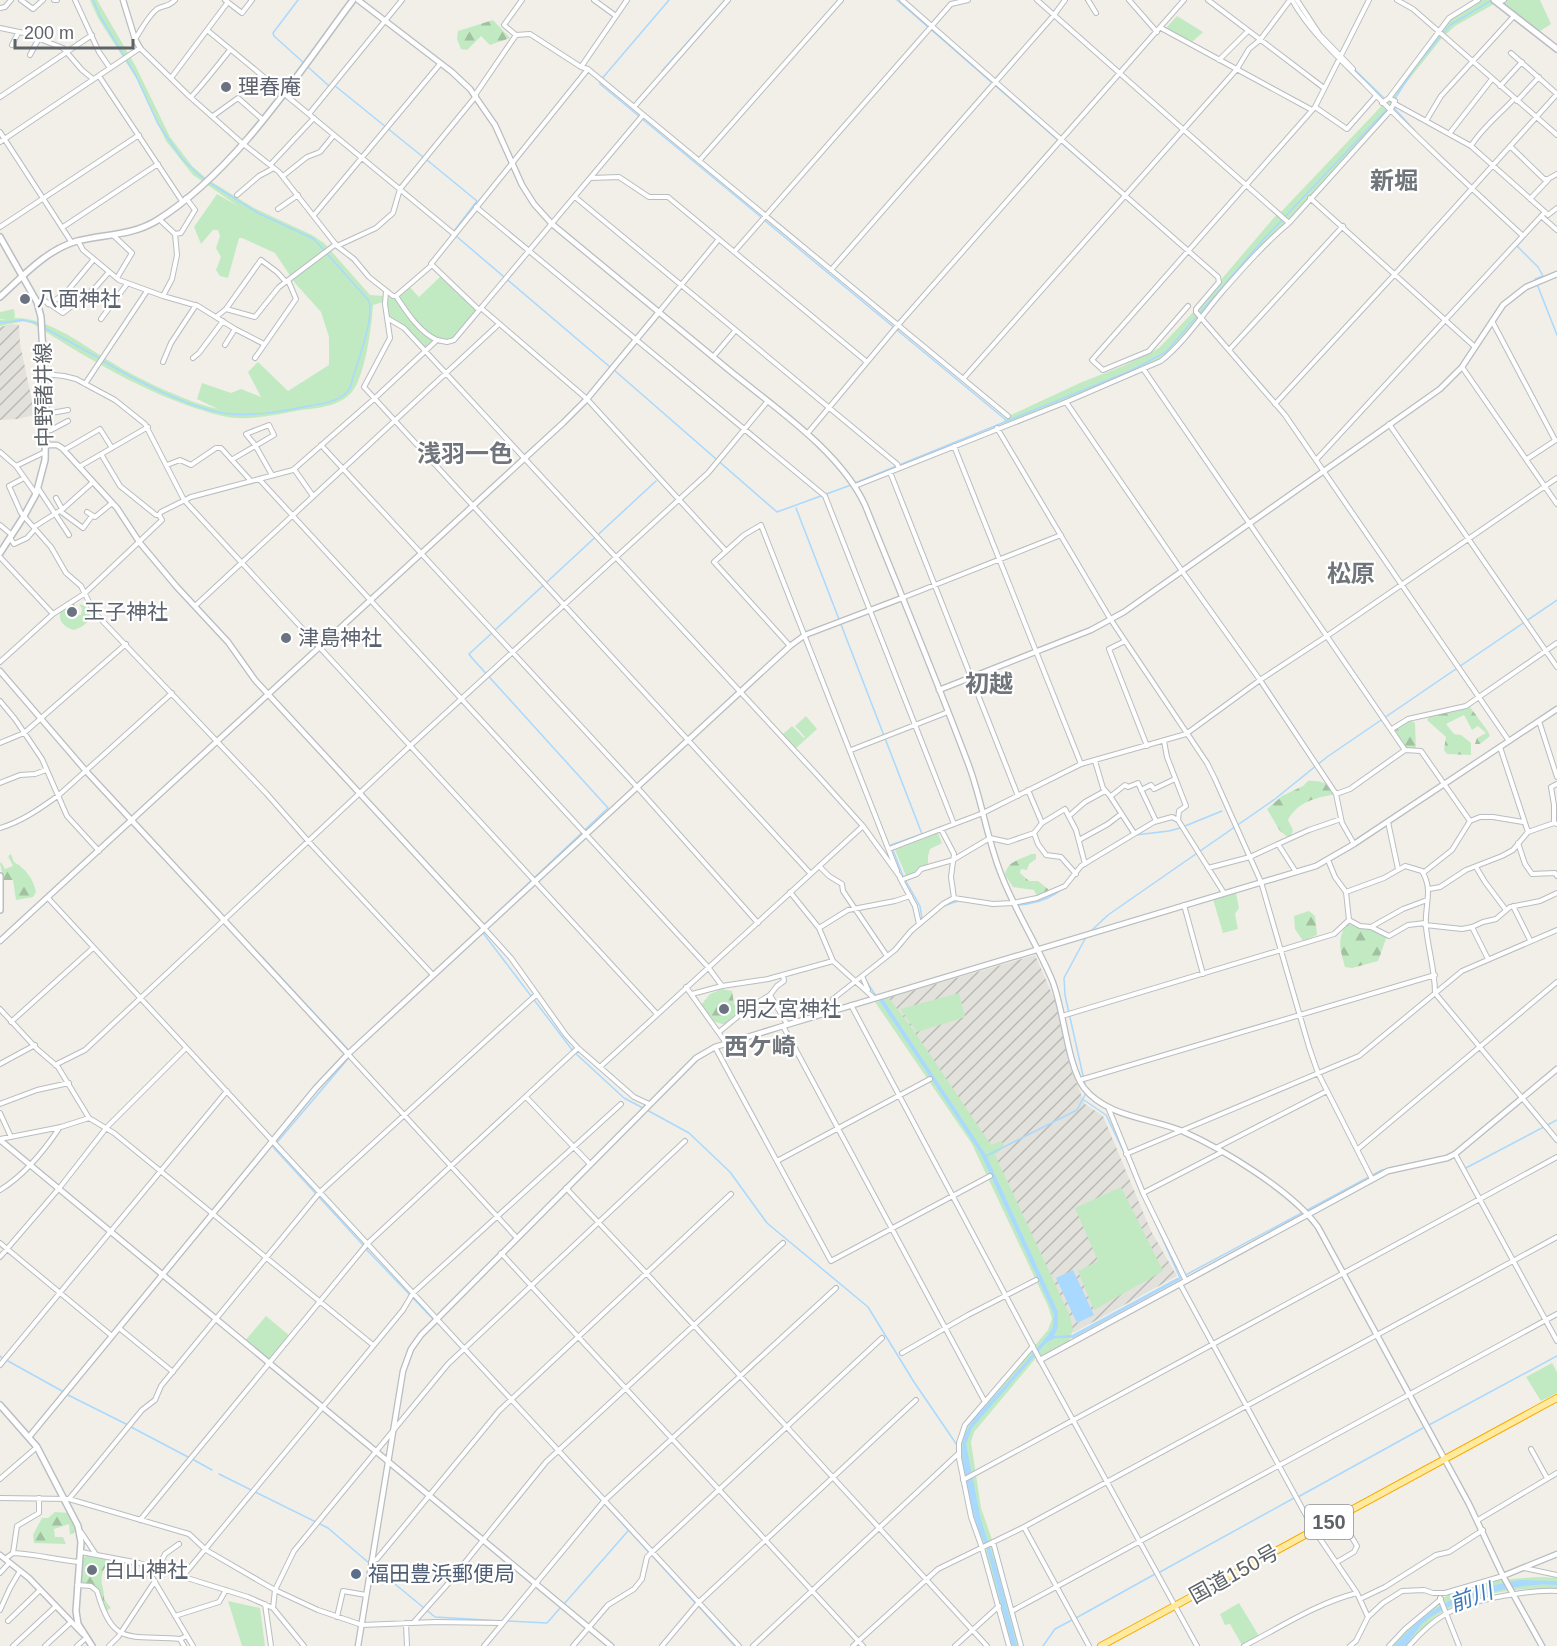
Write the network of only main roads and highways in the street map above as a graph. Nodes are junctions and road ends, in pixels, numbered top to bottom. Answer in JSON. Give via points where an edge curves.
{"nodes":[{"id":1,"x":352,"y":0,"type":"edge"},
{"id":2,"x":1498,"y":1,"type":"edge"},
{"id":3,"x":1557,"y":49,"type":"edge"},
{"id":4,"x":0,"y":237,"type":"edge"},
{"id":5,"x":22,"y":277,"type":"junction"},
{"id":6,"x":0,"y":297,"type":"edge"},
{"id":7,"x":0,"y":552,"type":"edge"},
{"id":8,"x":0,"y":876,"type":"edge"},
{"id":9,"x":0,"y":910,"type":"edge"},
{"id":10,"x":1557,"y":1398,"type":"edge"},
{"id":11,"x":0,"y":1405,"type":"edge"},
{"id":12,"x":92,"y":1646,"type":"edge"},
{"id":13,"x":1101,"y":1646,"type":"edge"}],
"edges":[{"from":1,"to":5,"type":"main road","via":[[264,120],[209,180],[159,219],[136,231],[75,242],[47,255]]},
{"from":2,"to":3,"type":"main road"},
{"from":4,"to":5,"type":"main road","name":"中野諸井線"},
{"from":5,"to":6,"type":"main road"},
{"from":5,"to":7,"type":"main road","name":"中野諸井線","via":[[37,302],[43,331],[46,448],[37,491]]},
{"from":8,"to":9,"type":"main road"},
{"from":10,"to":13,"type":"highway","name":"国道150号","number":"150"},
{"from":11,"to":12,"type":"main road","via":[[37,1447],[78,1526],[81,1552],[76,1611],[78,1624]]}]}
